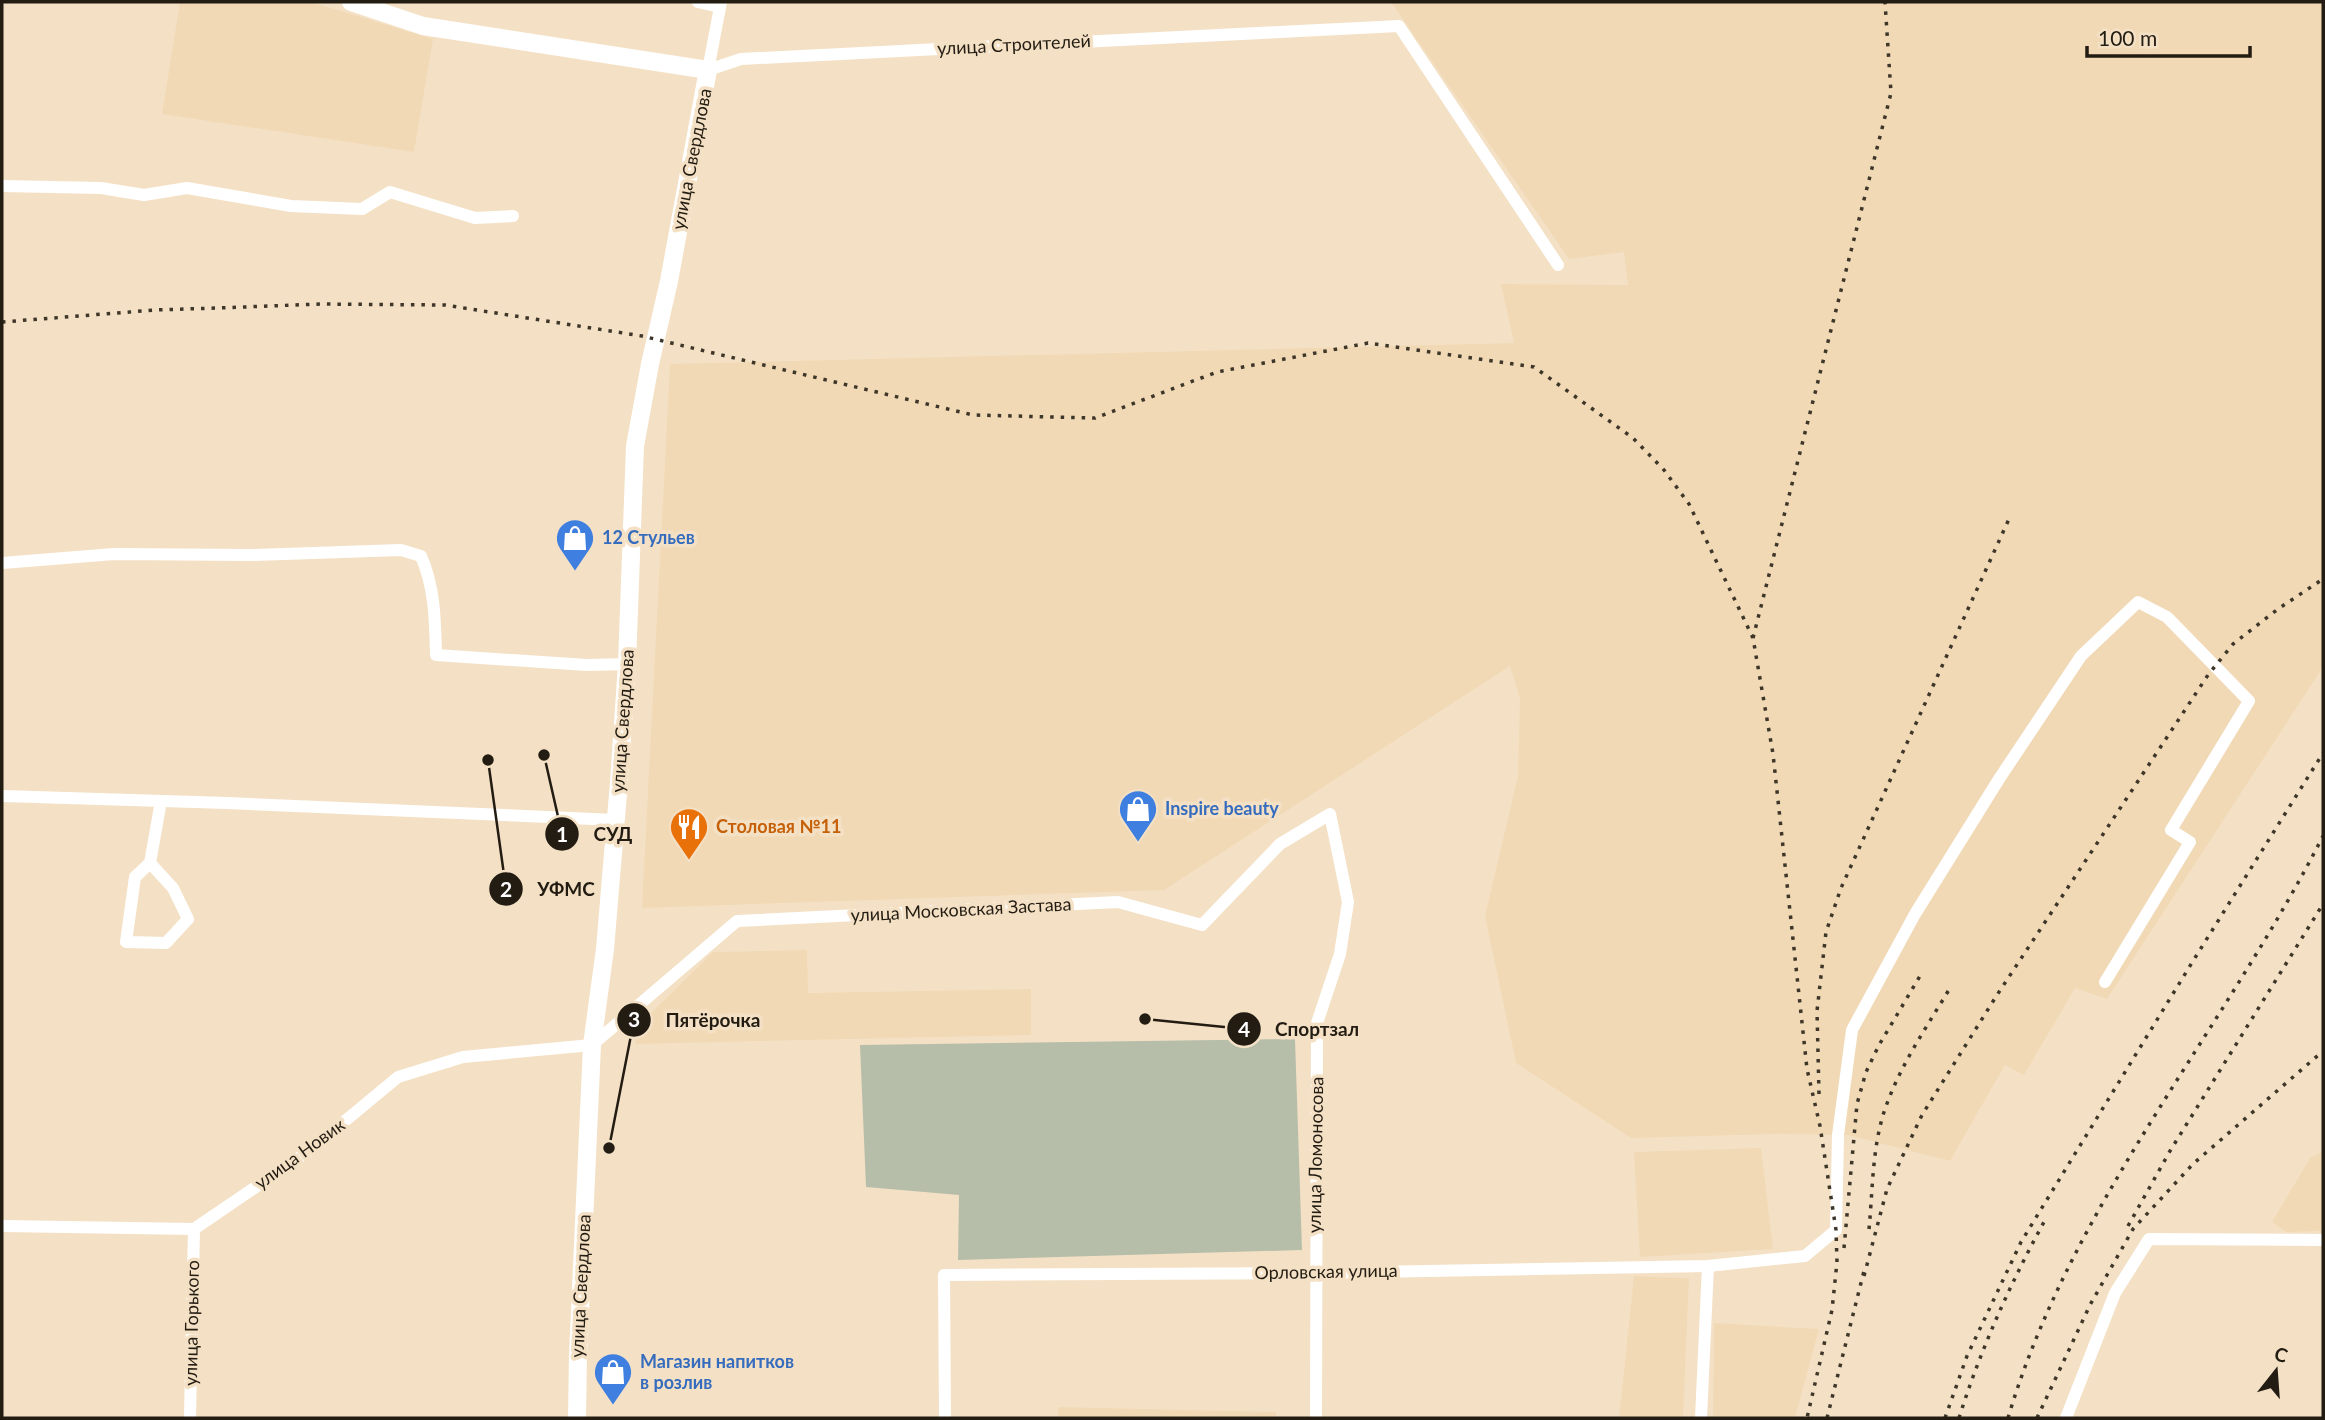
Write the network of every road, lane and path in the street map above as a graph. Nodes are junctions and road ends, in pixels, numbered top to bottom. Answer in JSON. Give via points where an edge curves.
{"nodes":[{"id":1,"x":351,"y":2,"type":"edge"},
{"id":2,"x":698,"y":2,"type":"edge"},
{"id":3,"x":721,"y":4,"type":"edge"},
{"id":4,"x":708,"y":70,"type":"junction"},
{"id":5,"x":2,"y":186,"type":"edge"},
{"id":6,"x":513,"y":216,"type":"dead end"},
{"id":7,"x":1558,"y":265,"type":"dead end"},
{"id":8,"x":2,"y":563,"type":"edge"},
{"id":9,"x":627,"y":664,"type":"junction"},
{"id":10,"x":2,"y":796,"type":"edge"},
{"id":11,"x":161,"y":801,"type":"junction"},
{"id":12,"x":1330,"y":814,"type":"joint"},
{"id":13,"x":615,"y":820,"type":"junction"},
{"id":14,"x":150,"y":863,"type":"junction"},
{"id":15,"x":2105,"y":982,"type":"dead end"},
{"id":16,"x":592,"y":1045,"type":"junction"},
{"id":17,"x":2,"y":1226,"type":"edge"},
{"id":18,"x":194,"y":1229,"type":"junction"},
{"id":19,"x":2323,"y":1240,"type":"edge"},
{"id":20,"x":1708,"y":1266,"type":"junction"},
{"id":21,"x":1315,"y":1273,"type":"junction"},
{"id":22,"x":190,"y":1418,"type":"edge"},
{"id":23,"x":577,"y":1418,"type":"edge"},
{"id":24,"x":945,"y":1418,"type":"edge"},
{"id":25,"x":1316,"y":1418,"type":"edge"},
{"id":26,"x":1701,"y":1418,"type":"edge"},
{"id":27,"x":2066,"y":1418,"type":"edge"}],
"edges":[{"from":1,"to":4,"type":"main road","name":"улица Строителей","via":[[424,26]]},
{"from":2,"to":3,"type":"street"},
{"from":3,"to":4,"type":"street"},
{"from":4,"to":7,"type":"street","name":"улица Строителей","via":[[741,59],[1399,26]]},
{"from":4,"to":9,"type":"main road","name":"улица Свердлова","via":[[635,446]]},
{"from":5,"to":6,"type":"street","via":[[102,188],[144,195],[187,188],[291,206],[362,209],[390,192],[475,218]]},
{"from":8,"to":9,"type":"street","via":[[114,554],[401,550],[421,556],[428,571],[434,596],[436,655]]},
{"from":9,"to":13,"type":"main road","name":"улица Свердлова"},
{"from":10,"to":11,"type":"street"},
{"from":11,"to":13,"type":"street"},
{"from":11,"to":14,"type":"street"},
{"from":12,"to":16,"type":"street","name":"улица Московская Застава","via":[[1280,844],[1202,925],[1118,902],[737,921]]},
{"from":12,"to":21,"type":"street","name":"улица Ломоносова","via":[[1349,902],[1340,954],[1317,1023]]},
{"from":13,"to":16,"type":"main road","name":"улица Свердлова"},
{"from":14,"to":14,"type":"street","via":[[173,888],[188,919],[166,943],[126,942],[135,877]]},
{"from":15,"to":20,"type":"street","name":"Орловская улица","via":[[2190,842],[2171,830],[2249,701],[2167,617],[2138,602],[2081,656],[1915,914],[1852,1030],[1838,1135],[1836,1230],[1805,1256]]},
{"from":16,"to":18,"type":"street","name":"улица Новик","via":[[463,1057],[398,1077],[310,1150]]},
{"from":16,"to":23,"type":"main road","name":"улица Свердлова"},
{"from":17,"to":18,"type":"street"},
{"from":18,"to":22,"type":"street","name":"улица Горького"},
{"from":19,"to":27,"type":"street","via":[[2149,1239],[2115,1293]]},
{"from":20,"to":21,"type":"street","name":"Орловская улица"},
{"from":20,"to":26,"type":"street"},
{"from":21,"to":24,"type":"street","name":"Орловская улица","via":[[944,1275]]},
{"from":21,"to":25,"type":"street","name":"улица Ломоносова"}]}
